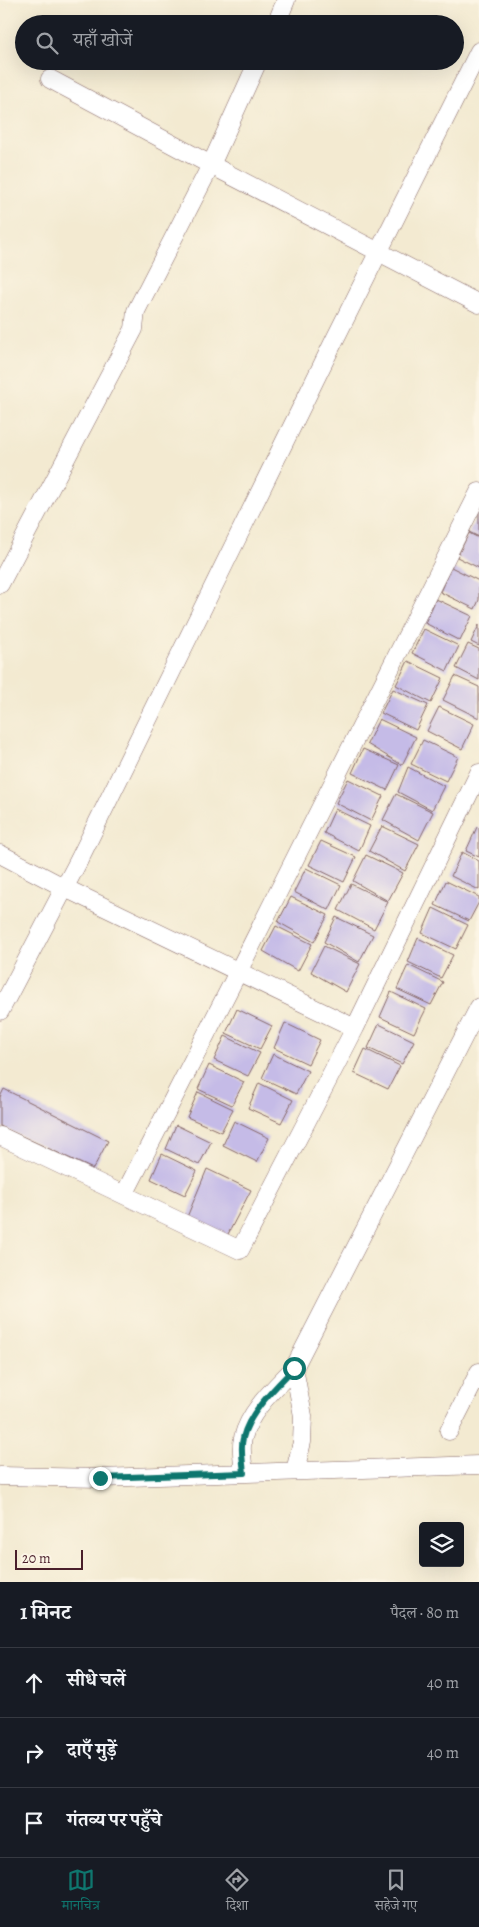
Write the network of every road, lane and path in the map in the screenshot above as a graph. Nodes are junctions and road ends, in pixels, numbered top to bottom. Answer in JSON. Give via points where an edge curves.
{"nodes":[{"id":1,"x":286,"y":0,"type":"edge"},
{"id":2,"x":280,"y":15,"type":"edge"},
{"id":3,"x":479,"y":51,"type":"edge"},
{"id":4,"x":254,"y":70,"type":"edge"},
{"id":5,"x":50,"y":79,"type":"dead end"},
{"id":6,"x":211,"y":165,"type":"junction"},
{"id":7,"x":378,"y":252,"type":"junction"},
{"id":8,"x":479,"y":304,"type":"edge"},
{"id":9,"x":479,"y":492,"type":"edge"},
{"id":10,"x":2,"y":575,"type":"edge"},
{"id":11,"x":479,"y":774,"type":"edge"},
{"id":12,"x":0,"y":854,"type":"edge"},
{"id":13,"x":65,"y":888,"type":"junction"},
{"id":14,"x":238,"y":972,"type":"junction"},
{"id":15,"x":0,"y":1011,"type":"edge"},
{"id":16,"x":476,"y":1018,"type":"edge"},
{"id":17,"x":355,"y":1028,"type":"junction"},
{"id":18,"x":0,"y":1136,"type":"edge"},
{"id":19,"x":124,"y":1195,"type":"junction"},
{"id":20,"x":294,"y":1368,"type":"junction"},
{"id":21,"x":479,"y":1372,"type":"edge"},
{"id":22,"x":449,"y":1431,"type":"dead end"},
{"id":23,"x":479,"y":1465,"type":"edge"},
{"id":24,"x":295,"y":1471,"type":"junction"},
{"id":25,"x":244,"y":1473,"type":"junction"},
{"id":26,"x":0,"y":1476,"type":"edge"}],
"edges":[{"from":1,"to":2,"type":"street"},
{"from":3,"to":7,"type":"street"},
{"from":4,"to":6,"type":"street"},
{"from":5,"to":6,"type":"street"},
{"from":6,"to":7,"type":"street"},
{"from":6,"to":10,"type":"street","via":[[136,311],[134,329]]},
{"from":7,"to":8,"type":"street"},
{"from":7,"to":13,"type":"street"},
{"from":9,"to":14,"type":"street"},
{"from":11,"to":17,"type":"street"},
{"from":12,"to":13,"type":"street"},
{"from":13,"to":14,"type":"street"},
{"from":13,"to":15,"type":"street"},
{"from":14,"to":17,"type":"street"},
{"from":14,"to":19,"type":"street"},
{"from":16,"to":20,"type":"street"},
{"from":17,"to":19,"type":"street","via":[[240,1250]]},
{"from":18,"to":19,"type":"street"},
{"from":20,"to":24,"type":"street","via":[[303,1416],[302,1442]]},
{"from":20,"to":25,"type":"street","via":[[263,1400],[243,1436]]},
{"from":21,"to":22,"type":"street"},
{"from":23,"to":24,"type":"street"},
{"from":24,"to":25,"type":"street"},
{"from":25,"to":26,"type":"street","via":[[100,1478]]}]}
